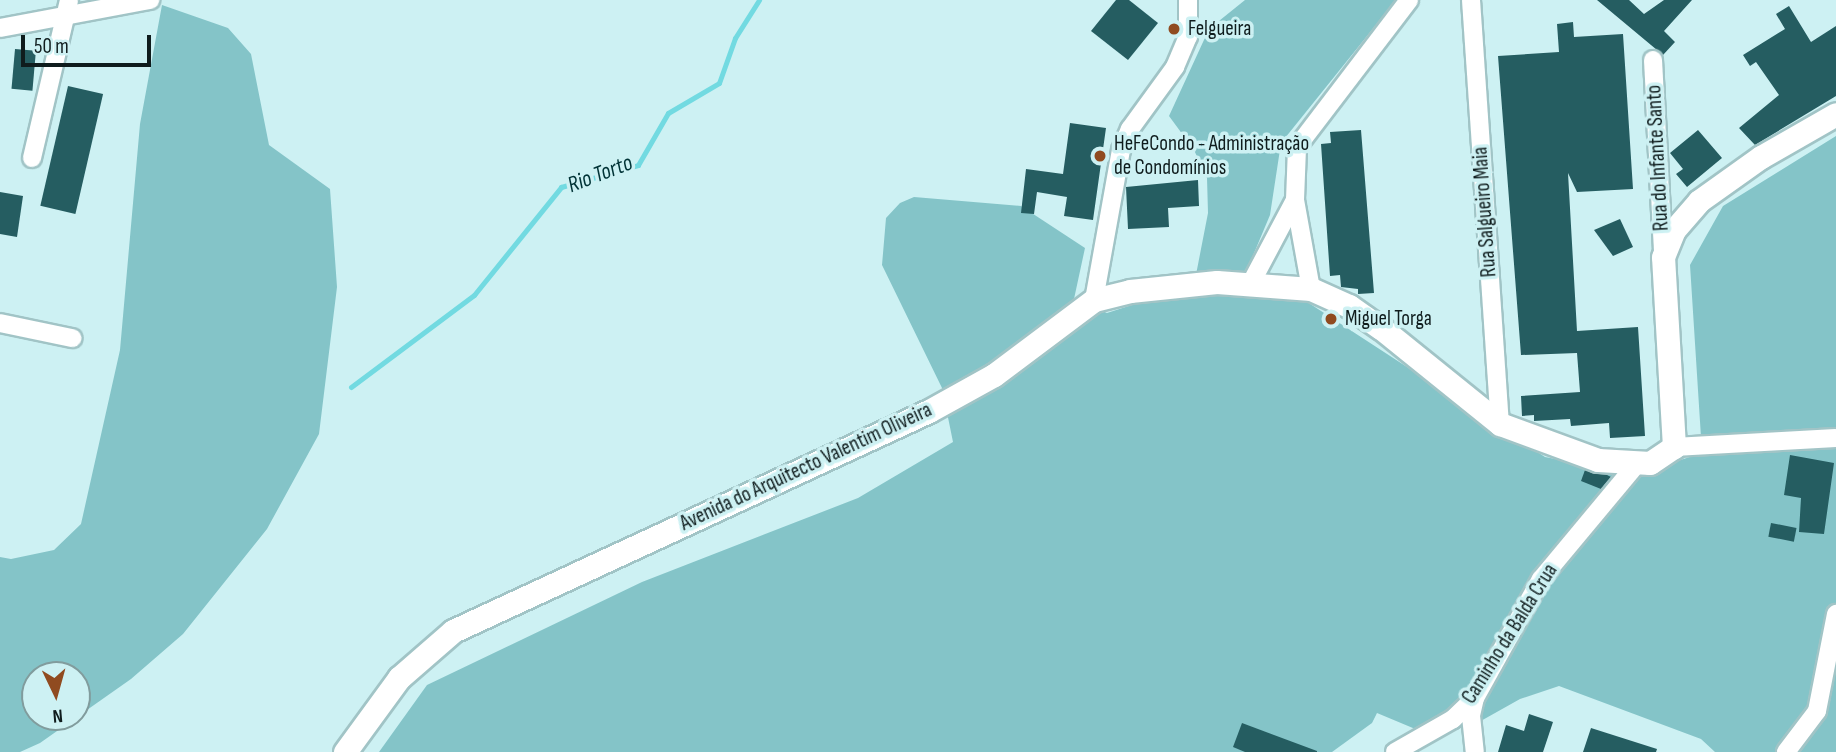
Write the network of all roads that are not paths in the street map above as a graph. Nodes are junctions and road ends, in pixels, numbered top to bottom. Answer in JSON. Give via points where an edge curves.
{"nodes":[{"id":1,"x":150,"y":0,"type":"edge"},
{"id":2,"x":1188,"y":0,"type":"edge"},
{"id":3,"x":1409,"y":0,"type":"edge"},
{"id":4,"x":1471,"y":0,"type":"edge"},
{"id":5,"x":66,"y":8,"type":"edge"},
{"id":6,"x":0,"y":28,"type":"edge"},
{"id":7,"x":1653,"y":60,"type":"dead end"},
{"id":8,"x":1836,"y":114,"type":"edge"},
{"id":9,"x":32,"y":158,"type":"dead end"},
{"id":10,"x":1295,"y":200,"type":"junction"},
{"id":11,"x":1663,"y":257,"type":"junction"},
{"id":12,"x":1251,"y":283,"type":"junction"},
{"id":13,"x":1311,"y":289,"type":"junction"},
{"id":14,"x":1094,"y":300,"type":"junction"},
{"id":15,"x":0,"y":323,"type":"edge"},
{"id":16,"x":72,"y":338,"type":"dead end"},
{"id":17,"x":1500,"y":424,"type":"junction"},
{"id":18,"x":1836,"y":438,"type":"edge"},
{"id":19,"x":1674,"y":447,"type":"junction"},
{"id":20,"x":1636,"y":465,"type":"junction"},
{"id":21,"x":1836,"y":614,"type":"edge"},
{"id":22,"x":1475,"y":698,"type":"junction"},
{"id":23,"x":345,"y":752,"type":"edge"},
{"id":24,"x":1395,"y":752,"type":"edge"},
{"id":25,"x":1475,"y":752,"type":"edge"},
{"id":26,"x":1786,"y":752,"type":"edge"}],
"edges":[{"from":1,"to":5,"type":"street"},
{"from":2,"to":14,"type":"street","via":[[1188,37],[1175,67],[1130,129],[1121,150]]},
{"from":3,"to":10,"type":"street","via":[[1297,147]]},
{"from":4,"to":17,"type":"street","name":"Rua Salgueiro Maia"},
{"from":5,"to":6,"type":"street"},
{"from":5,"to":9,"type":"street"},
{"from":7,"to":11,"type":"street","name":"Rua do Infante Santo"},
{"from":8,"to":11,"type":"street","via":[[1761,157],[1699,201],[1674,230]]},
{"from":10,"to":12,"type":"street"},
{"from":10,"to":13,"type":"street"},
{"from":11,"to":19,"type":"street"},
{"from":12,"to":13,"type":"street","name":"Avenida do Arquitecto Valentim Oliveira"},
{"from":12,"to":14,"type":"street","name":"Avenida do Arquitecto Valentim Oliveira","via":[[1175,285]]},
{"from":13,"to":17,"type":"street","name":"Avenida do Arquitecto Valentim Oliveira","via":[[1349,306],[1381,328]]},
{"from":14,"to":23,"type":"street","name":"Avenida do Arquitecto Valentim Oliveira","via":[[994,375],[929,411],[453,631],[400,678]]},
{"from":15,"to":16,"type":"street"},
{"from":17,"to":20,"type":"street","name":"Avenida do Arquitecto Valentim Oliveira","via":[[1562,449]]},
{"from":18,"to":19,"type":"street"},
{"from":19,"to":20,"type":"street","name":"Caminho da Balda Crua","via":[[1650,463]]},
{"from":20,"to":22,"type":"street","name":"Caminho da Balda Crua","via":[[1541,579]]},
{"from":21,"to":26,"type":"street","via":[[1817,711]]},
{"from":22,"to":24,"type":"street","name":"Caminho da Balda Crua","via":[[1453,719]]},
{"from":22,"to":25,"type":"street","via":[[1471,716]]}]}
